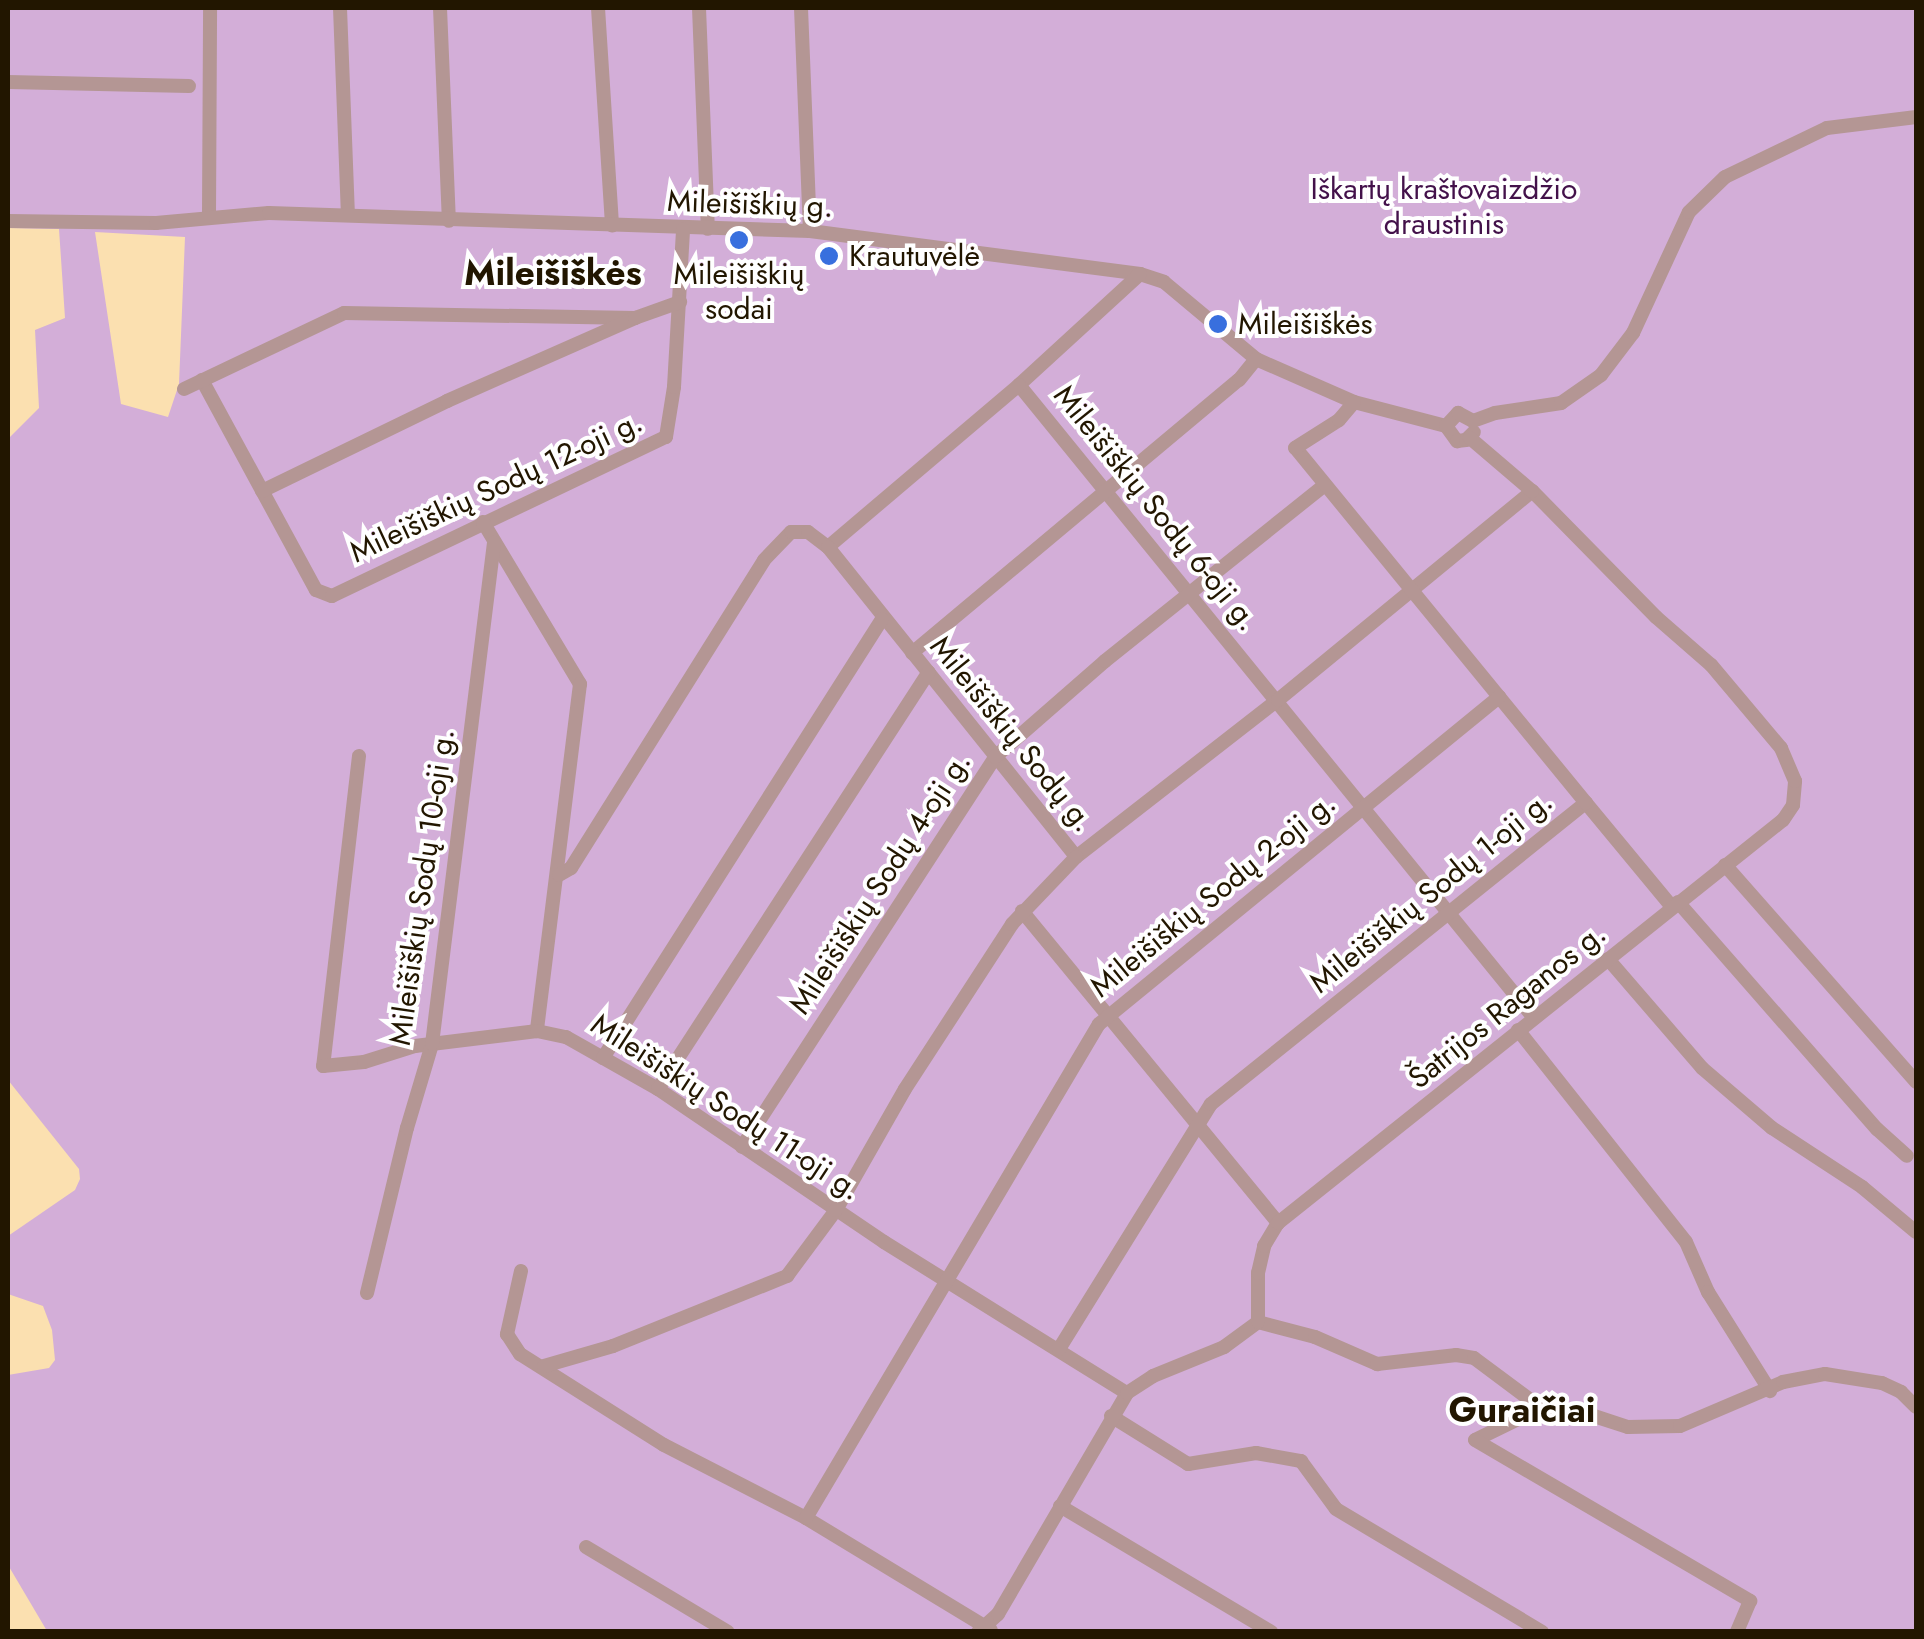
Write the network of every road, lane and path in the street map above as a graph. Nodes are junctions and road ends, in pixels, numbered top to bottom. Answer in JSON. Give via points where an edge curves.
{"nodes":[{"id":1,"x":210,"y":8,"type":"edge"},
{"id":2,"x":340,"y":8,"type":"edge"},
{"id":3,"x":440,"y":8,"type":"edge"},
{"id":4,"x":598,"y":8,"type":"edge"},
{"id":5,"x":698,"y":8,"type":"edge"},
{"id":6,"x":801,"y":8,"type":"edge"},
{"id":7,"x":8,"y":82,"type":"edge"},
{"id":8,"x":189,"y":86,"type":"dead end"},
{"id":9,"x":1916,"y":117,"type":"edge"},
{"id":10,"x":348,"y":215,"type":"junction"},
{"id":11,"x":209,"y":216,"type":"junction"},
{"id":12,"x":449,"y":220,"type":"junction"},
{"id":13,"x":8,"y":221,"type":"edge"},
{"id":14,"x":612,"y":226,"type":"junction"},
{"id":15,"x":683,"y":229,"type":"junction"},
{"id":16,"x":708,"y":229,"type":"junction"},
{"id":17,"x":810,"y":230,"type":"junction"},
{"id":18,"x":1140,"y":274,"type":"junction"},
{"id":19,"x":680,"y":302,"type":"junction"},
{"id":20,"x":635,"y":318,"type":"junction"},
{"id":21,"x":1256,"y":360,"type":"junction"},
{"id":22,"x":202,"y":380,"type":"junction"},
{"id":23,"x":1019,"y":385,"type":"junction"},
{"id":24,"x":184,"y":389,"type":"dead end"},
{"id":25,"x":1354,"y":402,"type":"junction"},
{"id":26,"x":1473,"y":421,"type":"junction"},
{"id":27,"x":1446,"y":426,"type":"junction"},
{"id":28,"x":1470,"y":438,"type":"junction"},
{"id":29,"x":1325,"y":484,"type":"junction"},
{"id":30,"x":1104,"y":489,"type":"junction"},
{"id":31,"x":262,"y":491,"type":"junction"},
{"id":32,"x":1532,"y":491,"type":"junction"},
{"id":33,"x":483,"y":522,"type":"junction"},
{"id":34,"x":494,"y":543,"type":"junction"},
{"id":35,"x":828,"y":547,"type":"junction"},
{"id":36,"x":1414,"y":589,"type":"junction"},
{"id":37,"x":1192,"y":595,"type":"junction"},
{"id":38,"x":882,"y":619,"type":"junction"},
{"id":39,"x":912,"y":652,"type":"junction"},
{"id":40,"x":929,"y":672,"type":"junction"},
{"id":41,"x":1499,"y":696,"type":"junction"},
{"id":42,"x":1278,"y":700,"type":"junction"},
{"id":43,"x":359,"y":756,"type":"dead end"},
{"id":44,"x":995,"y":757,"type":"junction"},
{"id":45,"x":1586,"y":803,"type":"junction"},
{"id":46,"x":1365,"y":806,"type":"junction"},
{"id":47,"x":1076,"y":857,"type":"junction"},
{"id":48,"x":1725,"y":865,"type":"junction"},
{"id":49,"x":559,"y":874,"type":"junction"},
{"id":50,"x":1676,"y":905,"type":"junction"},
{"id":51,"x":1022,"y":912,"type":"junction"},
{"id":52,"x":1450,"y":913,"type":"junction"},
{"id":53,"x":1608,"y":960,"type":"junction"},
{"id":54,"x":1109,"y":1012,"type":"junction"},
{"id":55,"x":1534,"y":1018,"type":"junction"},
{"id":56,"x":1518,"y":1030,"type":"junction"},
{"id":57,"x":537,"y":1031,"type":"junction"},
{"id":58,"x":432,"y":1044,"type":"junction"},
{"id":59,"x":602,"y":1058,"type":"junction"},
{"id":60,"x":1916,"y":1082,"type":"edge"},
{"id":61,"x":658,"y":1089,"type":"junction"},
{"id":62,"x":1199,"y":1122,"type":"junction"},
{"id":63,"x":742,"y":1147,"type":"junction"},
{"id":64,"x":1907,"y":1156,"type":"dead end"},
{"id":65,"x":836,"y":1210,"type":"junction"},
{"id":66,"x":1278,"y":1223,"type":"junction"},
{"id":67,"x":1916,"y":1232,"type":"edge"},
{"id":68,"x":521,"y":1271,"type":"dead end"},
{"id":69,"x":950,"y":1280,"type":"junction"},
{"id":70,"x":368,"y":1293,"type":"dead end"},
{"id":71,"x":1258,"y":1322,"type":"junction"},
{"id":72,"x":1058,"y":1349,"type":"junction"},
{"id":73,"x":544,"y":1366,"type":"junction"},
{"id":74,"x":1770,"y":1392,"type":"junction"},
{"id":75,"x":1127,"y":1393,"type":"junction"},
{"id":76,"x":1916,"y":1407,"type":"edge"},
{"id":77,"x":1541,"y":1408,"type":"junction"},
{"id":78,"x":1112,"y":1416,"type":"junction"},
{"id":79,"x":1060,"y":1506,"type":"junction"},
{"id":80,"x":806,"y":1518,"type":"junction"},
{"id":81,"x":586,"y":1548,"type":"dead end"},
{"id":82,"x":986,"y":1630,"type":"edge"},
{"id":83,"x":728,"y":1632,"type":"edge"},
{"id":84,"x":1271,"y":1632,"type":"edge"},
{"id":85,"x":1542,"y":1632,"type":"edge"},
{"id":86,"x":1737,"y":1632,"type":"edge"}],
"edges":[{"from":1,"to":11,"type":"street"},
{"from":2,"to":10,"type":"street"},
{"from":3,"to":12,"type":"street"},
{"from":4,"to":14,"type":"street"},
{"from":5,"to":16,"type":"street"},
{"from":6,"to":17,"type":"street"},
{"from":7,"to":8,"type":"street"},
{"from":9,"to":26,"type":"street","via":[[1827,128],[1725,178],[1689,212],[1633,333],[1601,376],[1561,403]]},
{"from":10,"to":11,"type":"street","name":"Mileišiškių g."},
{"from":10,"to":12,"type":"street","name":"Mileišiškių g."},
{"from":11,"to":13,"type":"street","name":"Mileišiškių g.","via":[[156,223]]},
{"from":12,"to":14,"type":"street","name":"Mileišiškių g."},
{"from":14,"to":15,"type":"street","name":"Mileišiškių g."},
{"from":15,"to":16,"type":"street","name":"Mileišiškių g."},
{"from":15,"to":19,"type":"street","name":"Mileišiškių Sodų 12-oji g."},
{"from":16,"to":17,"type":"street","name":"Mileišiškių g."},
{"from":17,"to":18,"type":"street","name":"Mileišiškių g."},
{"from":18,"to":21,"type":"street","name":"Mileišiškių g.","via":[[1164,282]]},
{"from":18,"to":23,"type":"street","name":"Mileišiškių Sodų 6-oji g."},
{"from":19,"to":20,"type":"street"},
{"from":19,"to":33,"type":"street","name":"Mileišiškių Sodų 12-oji g.","via":[[666,438]]},
{"from":20,"to":22,"type":"street","via":[[344,313]]},
{"from":20,"to":31,"type":"street"},
{"from":21,"to":25,"type":"street","name":"Mileišiškių g."},
{"from":21,"to":30,"type":"street"},
{"from":22,"to":24,"type":"street"},
{"from":22,"to":31,"type":"street"},
{"from":23,"to":30,"type":"street","name":"Mileišiškių Sodų 6-oji g."},
{"from":23,"to":35,"type":"street"},
{"from":25,"to":27,"type":"street","name":"Mileišiškių g."},
{"from":25,"to":29,"type":"street","name":"Mileišiškių Sodų 1-oji g.","via":[[1339,420],[1296,443]]},
{"from":26,"to":27,"type":"street","via":[[1458,413]]},
{"from":26,"to":28,"type":"street"},
{"from":27,"to":28,"type":"street","via":[[1452,439]]},
{"from":28,"to":32,"type":"street","name":"Šatrijos Raganos g."},
{"from":29,"to":36,"type":"street","name":"Mileišiškių Sodų 1-oji g."},
{"from":29,"to":37,"type":"street","name":"Mileišiškių Sodų 4-oji g."},
{"from":30,"to":37,"type":"street","name":"Mileišiškių Sodų 6-oji g."},
{"from":30,"to":39,"type":"street"},
{"from":31,"to":33,"type":"street","name":"Mileišiškių Sodų 12-oji g.","via":[[323,596]]},
{"from":32,"to":36,"type":"street","name":"Mileišiškių Sodų g."},
{"from":32,"to":48,"type":"street","name":"Šatrijos Raganos g.","via":[[1711,665],[1792,767],[1796,794],[1782,820]]},
{"from":33,"to":34,"type":"street"},
{"from":34,"to":49,"type":"street","via":[[580,684]]},
{"from":34,"to":58,"type":"street","name":"Mileišiškių Sodų 10-oji g."},
{"from":35,"to":38,"type":"street","name":"Mileišiškių Sodų g."},
{"from":35,"to":49,"type":"street","via":[[799,530],[777,542],[571,868]]},
{"from":36,"to":41,"type":"street","name":"Mileišiškių Sodų 1-oji g."},
{"from":36,"to":42,"type":"street","name":"Mileišiškių Sodų g."},
{"from":37,"to":42,"type":"street","name":"Mileišiškių Sodų 6-oji g."},
{"from":37,"to":44,"type":"street","name":"Mileišiškių Sodų 4-oji g."},
{"from":38,"to":39,"type":"street","name":"Mileišiškių Sodų g."},
{"from":38,"to":59,"type":"street"},
{"from":39,"to":40,"type":"street","name":"Mileišiškių Sodų g."},
{"from":40,"to":44,"type":"street","name":"Mileišiškių Sodų g."},
{"from":40,"to":61,"type":"street"},
{"from":41,"to":45,"type":"street","name":"Mileišiškių Sodų 1-oji g."},
{"from":41,"to":46,"type":"street","name":"Mileišiškių Sodų 2-oji g."},
{"from":42,"to":46,"type":"street","name":"Mileišiškių Sodų 6-oji g."},
{"from":42,"to":47,"type":"street","name":"Mileišiškių Sodų g."},
{"from":43,"to":58,"type":"street","name":"Mileišiškių Sodų 11-oji g.","via":[[323,1066]]},
{"from":44,"to":47,"type":"street","name":"Mileišiškių Sodų g."},
{"from":44,"to":63,"type":"street","name":"Mileišiškių Sodų 4-oji g."},
{"from":45,"to":50,"type":"street"},
{"from":45,"to":52,"type":"street","name":"Mileišiškių Sodų 1-oji g."},
{"from":46,"to":52,"type":"street","name":"Mileišiškių Sodų 6-oji g."},
{"from":46,"to":54,"type":"street","name":"Mileišiškių Sodų 2-oji g."},
{"from":47,"to":51,"type":"street"},
{"from":48,"to":50,"type":"street","name":"Šatrijos Raganos g."},
{"from":48,"to":60,"type":"street"},
{"from":49,"to":57,"type":"street"},
{"from":50,"to":53,"type":"street","name":"Šatrijos Raganos g."},
{"from":50,"to":64,"type":"street"},
{"from":51,"to":54,"type":"street"},
{"from":51,"to":65,"type":"street","via":[[905,1089]]},
{"from":52,"to":55,"type":"street","name":"Mileišiškių Sodų 6-oji g."},
{"from":52,"to":62,"type":"street","name":"Mileišiškių Sodų 1-oji g.","via":[[1210,1104]]},
{"from":53,"to":55,"type":"street","name":"Šatrijos Raganos g."},
{"from":53,"to":67,"type":"street","via":[[1702,1068],[1772,1128]]},
{"from":54,"to":62,"type":"street"},
{"from":54,"to":69,"type":"street","name":"Mileišiškių Sodų 2-oji g."},
{"from":55,"to":56,"type":"street","name":"Šatrijos Raganos g."},
{"from":56,"to":66,"type":"street","name":"Šatrijos Raganos g."},
{"from":56,"to":74,"type":"street","via":[[1686,1242],[1708,1292]]},
{"from":57,"to":58,"type":"street","name":"Mileišiškių Sodų 11-oji g."},
{"from":57,"to":59,"type":"street","name":"Mileišiškių Sodų 11-oji g.","via":[[566,1037]]},
{"from":58,"to":70,"type":"street","name":"Mileišiškių Sodų 10-oji g."},
{"from":59,"to":61,"type":"street","name":"Mileišiškių Sodų 11-oji g."},
{"from":61,"to":63,"type":"street","name":"Mileišiškių Sodų 11-oji g."},
{"from":62,"to":66,"type":"street"},
{"from":62,"to":72,"type":"street","name":"Mileišiškių Sodų 1-oji g."},
{"from":63,"to":65,"type":"street","name":"Mileišiškių Sodų 11-oji g."},
{"from":65,"to":69,"type":"street","name":"Mileišiškių Sodų 11-oji g."},
{"from":65,"to":73,"type":"street","via":[[796,1266],[774,1284]]},
{"from":66,"to":71,"type":"street","via":[[1261,1259]]},
{"from":68,"to":73,"type":"street","via":[[507,1334],[520,1354]]},
{"from":69,"to":72,"type":"street","name":"Mileišiškių Sodų 11-oji g."},
{"from":69,"to":80,"type":"street","name":"Mileišiškių Sodų 2-oji g."},
{"from":71,"to":75,"type":"street"},
{"from":71,"to":77,"type":"street","via":[[1305,1333],[1377,1364],[1474,1358]]},
{"from":72,"to":75,"type":"street","name":"Mileišiškių Sodų 11-oji g."},
{"from":73,"to":80,"type":"street","via":[[664,1444]]},
{"from":74,"to":76,"type":"street","via":[[1798,1378],[1858,1376],[1902,1392]]},
{"from":74,"to":77,"type":"street","via":[[1662,1428]]},
{"from":75,"to":78,"type":"street"},
{"from":77,"to":86,"type":"street","via":[[1475,1440],[1750,1601]]},
{"from":78,"to":79,"type":"street"},
{"from":78,"to":85,"type":"street","via":[[1188,1464],[1256,1453],[1301,1461],[1336,1510]]},
{"from":79,"to":82,"type":"street"},
{"from":79,"to":84,"type":"street"},
{"from":80,"to":82,"type":"street"},
{"from":81,"to":83,"type":"street"}]}
